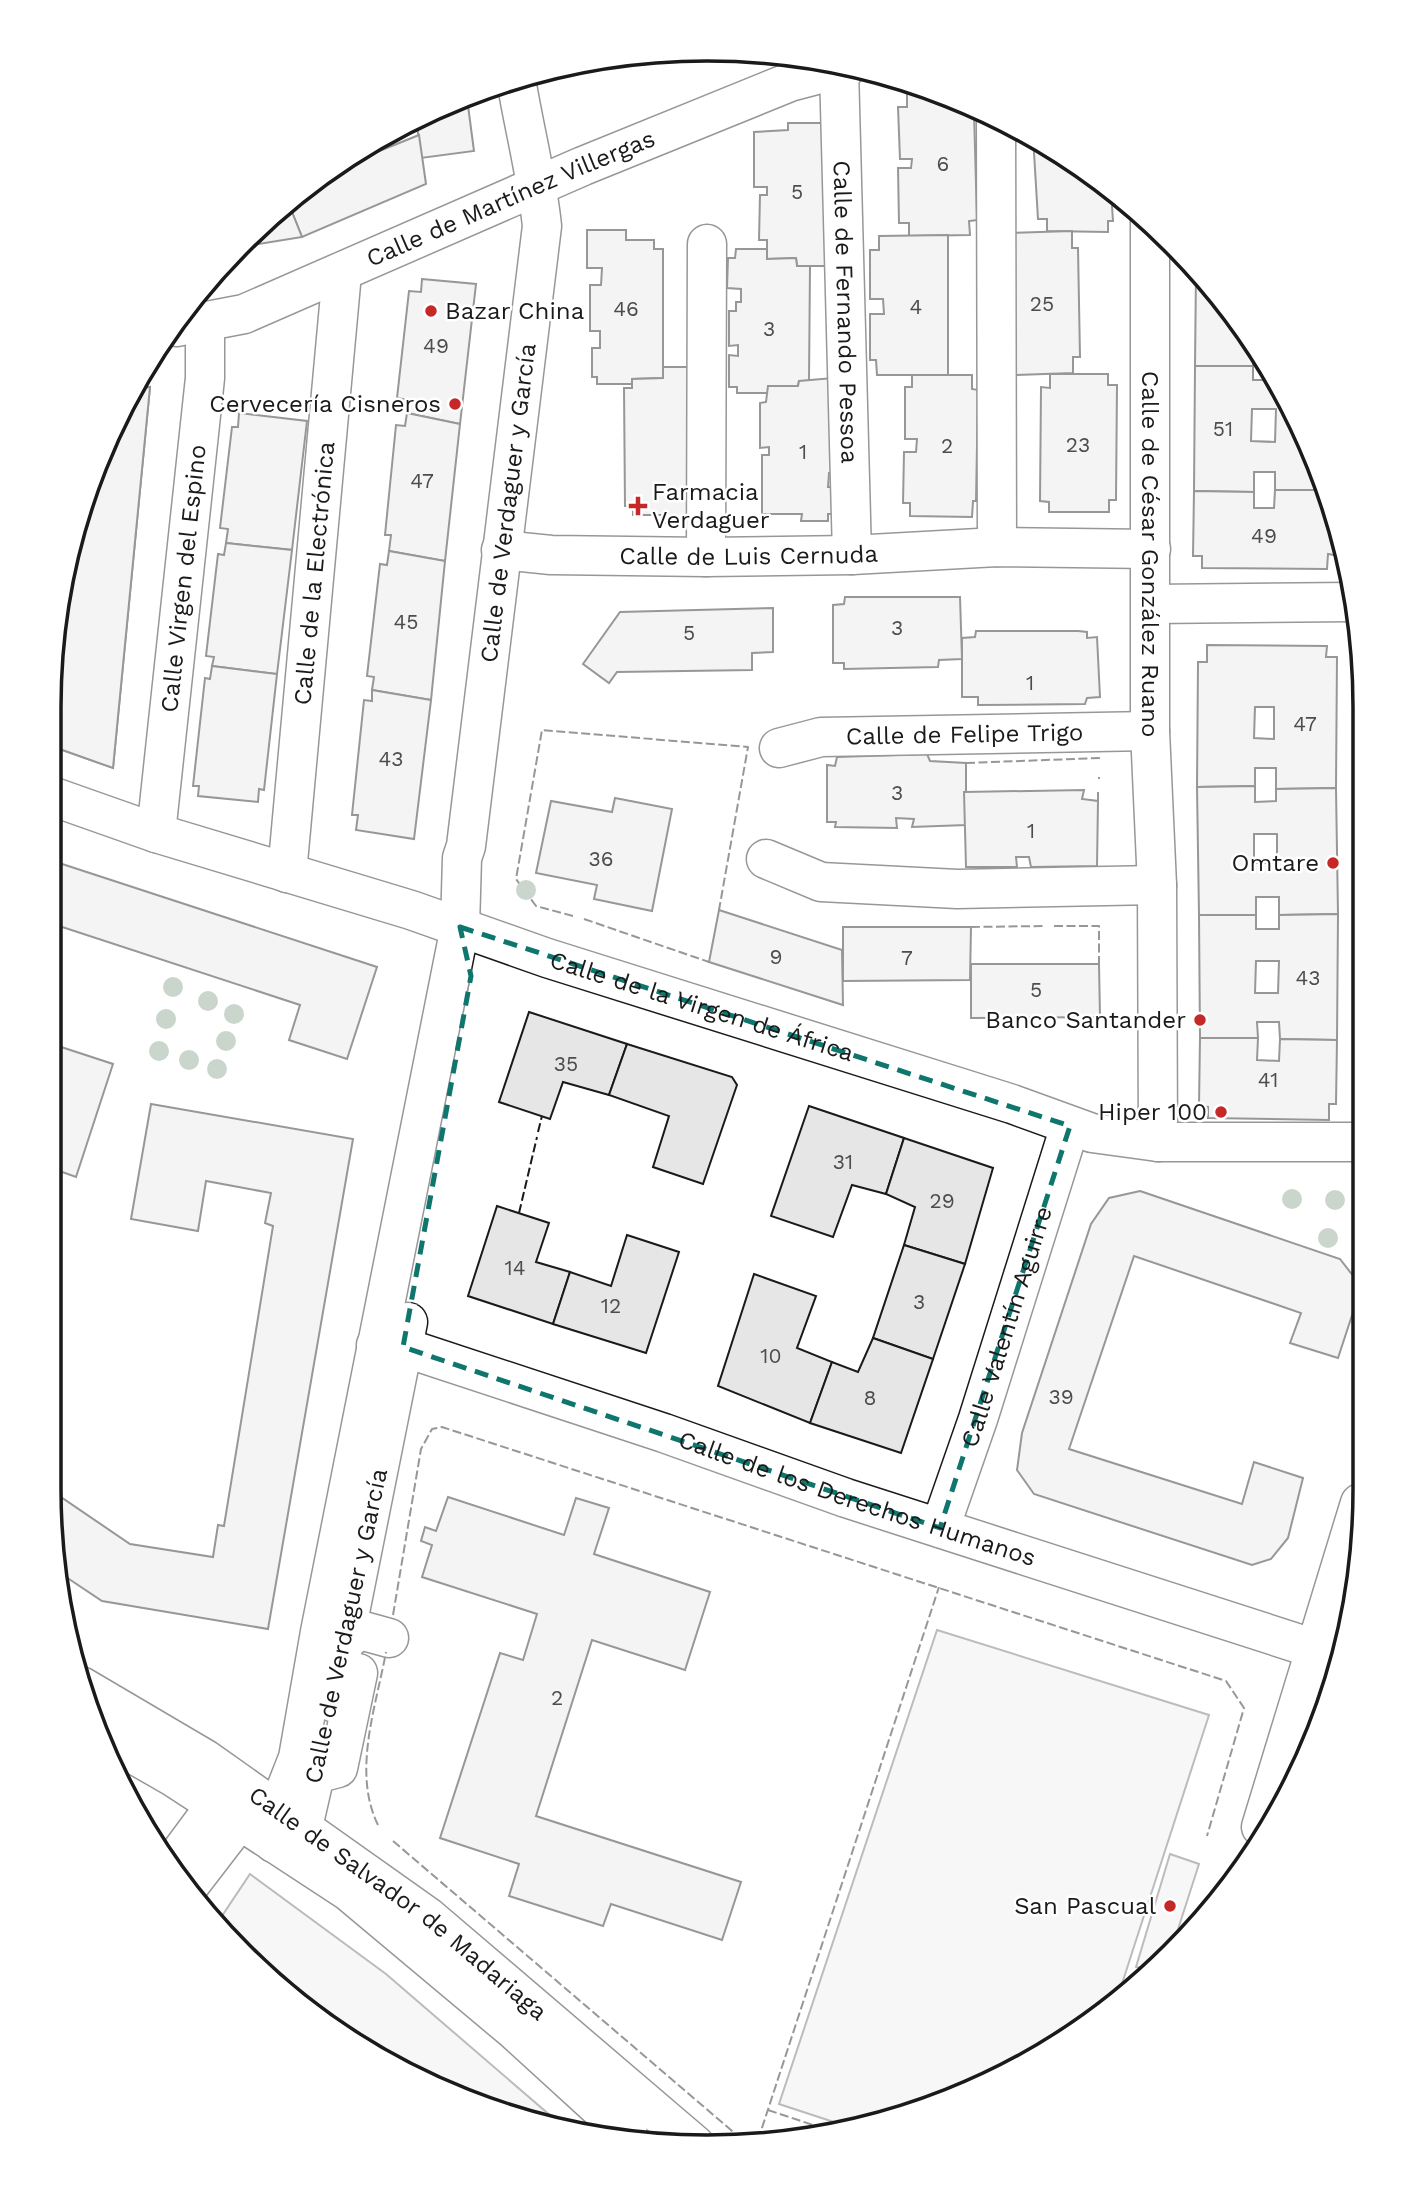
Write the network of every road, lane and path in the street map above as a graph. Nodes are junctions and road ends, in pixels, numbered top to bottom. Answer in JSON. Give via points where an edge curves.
{"nodes":[{"id":1,"x":825,"y":73,"type":"edge"},
{"id":2,"x":843,"y":76,"type":"edge"},
{"id":3,"x":518,"y":90,"type":"edge"},
{"id":4,"x":996,"y":130,"type":"edge"},
{"id":5,"x":538,"y":185,"type":"junction"},
{"id":6,"x":1150,"y":237,"type":"edge"},
{"id":7,"x":707,"y":244,"type":"dead end"},
{"id":8,"x":342,"y":273,"type":"junction"},
{"id":9,"x":190,"y":326,"type":"edge"},
{"id":10,"x":997,"y":547,"type":"junction"},
{"id":11,"x":1151,"y":549,"type":"junction"},
{"id":12,"x":501,"y":550,"type":"junction"},
{"id":13,"x":852,"y":555,"type":"junction"},
{"id":14,"x":706,"y":557,"type":"junction"},
{"id":15,"x":1344,"y":602,"type":"edge"},
{"id":16,"x":1152,"y":604,"type":"junction"},
{"id":17,"x":1150,"y":732,"type":"junction"},
{"id":18,"x":779,"y":748,"type":"dead end"},
{"id":19,"x":61,"y":799,"type":"edge"},
{"id":20,"x":156,"y":833,"type":"junction"},
{"id":21,"x":765,"y":859,"type":"dead end"},
{"id":22,"x":287,"y":873,"type":"junction"},
{"id":23,"x":1157,"y":885,"type":"junction"},
{"id":24,"x":460,"y":928,"type":"junction"},
{"id":25,"x":419,"y":993,"type":"dead end"},
{"id":26,"x":424,"y":1105,"type":"junction"},
{"id":27,"x":1070,"y":1126,"type":"junction"},
{"id":28,"x":1158,"y":1142,"type":"junction"},
{"id":29,"x":1353,"y":1142,"type":"edge"},
{"id":30,"x":389,"y":1346,"type":"junction"},
{"id":31,"x":940,"y":1528,"type":"junction"},
{"id":32,"x":1349,"y":1554,"type":"edge"},
{"id":33,"x":354,"y":1642,"type":"junction"},
{"id":34,"x":1327,"y":1653,"type":"edge"},
{"id":35,"x":96,"y":1697,"type":"edge"},
{"id":36,"x":113,"y":1742,"type":"edge"},
{"id":37,"x":233,"y":1804,"type":"junction"},
{"id":38,"x":1268,"y":1808,"type":"edge"},
{"id":39,"x":285,"y":1826,"type":"junction"},
{"id":40,"x":177,"y":1858,"type":"edge"},
{"id":41,"x":193,"y":1879,"type":"edge"},
{"id":42,"x":622,"y":2129,"type":"edge"},
{"id":43,"x":682,"y":2134,"type":"edge"}],
"edges":[{"from":1,"to":5,"type":"street","name":"Calle de Martínez Villergas","via":[[790,82]]},
{"from":2,"to":13,"type":"street","name":"Calle de Fernando Pessoa"},
{"from":3,"to":5,"type":"street","name":"Calle de Verdaguer y García"},
{"from":4,"to":10,"type":"street"},
{"from":5,"to":8,"type":"street","name":"Calle de Martínez Villergas"},
{"from":5,"to":12,"type":"street","name":"Calle de Verdaguer y García","via":[[542,226]]},
{"from":6,"to":11,"type":"street","name":"Calle de César González Ruano"},
{"from":7,"to":14,"type":"street"},
{"from":8,"to":9,"type":"street","name":"Calle de Martínez Villergas","via":[[244,314]]},
{"from":8,"to":22,"type":"street","name":"Calle de la Electrónica"},
{"from":9,"to":20,"type":"street","name":"Calle Virgen del Espino","via":[[205,378]]},
{"from":10,"to":11,"type":"street","name":"Calle de Luis Cernuda"},
{"from":10,"to":13,"type":"street","name":"Calle de Luis Cernuda"},
{"from":11,"to":16,"type":"street","name":"Calle de César González Ruano"},
{"from":12,"to":14,"type":"street","name":"Calle de Luis Cernuda"},
{"from":12,"to":24,"type":"street","name":"Calle de Verdaguer y García","via":[[462,858]]},
{"from":13,"to":14,"type":"street","name":"Calle de Luis Cernuda"},
{"from":15,"to":16,"type":"street"},
{"from":16,"to":17,"type":"street","name":"Calle de César González Ruano"},
{"from":17,"to":18,"type":"street","name":"Calle de Felipe Trigo","via":[[821,737]]},
{"from":17,"to":23,"type":"street","name":"Calle de César González Ruano"},
{"from":19,"to":20,"type":"street","name":"Calle de la Virgen de África"},
{"from":20,"to":22,"type":"street","name":"Calle de la Virgen de África"},
{"from":21,"to":23,"type":"street","via":[[821,882],[957,889]]},
{"from":22,"to":24,"type":"street","name":"Calle de la Virgen de África"},
{"from":23,"to":28,"type":"street","name":"Calle de César González Ruano"},
{"from":24,"to":26,"type":"street","name":"Calle de Verdaguer y García"},
{"from":24,"to":27,"type":"street","name":"Calle de la Virgen de África"},
{"from":24,"to":30,"type":"street","name":"Calle de Verdaguer y García","via":[[471,976]]},
{"from":25,"to":26,"type":"street","via":[[406,1064],[409,1090]]},
{"from":26,"to":30,"type":"street","name":"Calle de Verdaguer y García"},
{"from":27,"to":28,"type":"street","name":"Calle de la Virgen de África"},
{"from":27,"to":31,"type":"street","name":"Calle Valentín Aguirre"},
{"from":28,"to":29,"type":"street","name":"Calle de la Virgen de África"},
{"from":30,"to":31,"type":"street","name":"Calle de los Derechos Humanos"},
{"from":30,"to":33,"type":"street","name":"Calle de Verdaguer y García"},
{"from":31,"to":34,"type":"street","name":"Calle de los Derechos Humanos"},
{"from":32,"to":34,"type":"street"},
{"from":33,"to":39,"type":"street","name":"Calle de Verdaguer y García","via":[[315,1774]]},
{"from":33,"to":39,"type":"street","name":"Calle de Verdaguer y García","via":[[298,1758]]},
{"from":34,"to":38,"type":"street"},
{"from":35,"to":37,"type":"street","name":"Calle de Salvador de Madariaga"},
{"from":36,"to":37,"type":"street","name":"Calle de Salvador de Madariaga"},
{"from":37,"to":39,"type":"street","name":"Calle de Salvador de Madariaga"},
{"from":37,"to":40,"type":"street"},
{"from":37,"to":41,"type":"street"},
{"from":39,"to":42,"type":"street","name":"Calle de Salvador de Madariaga","via":[[348,1891],[514,2030]]},
{"from":39,"to":43,"type":"street","name":"Calle de Salvador de Madariaga","via":[[428,1917]]}]}
